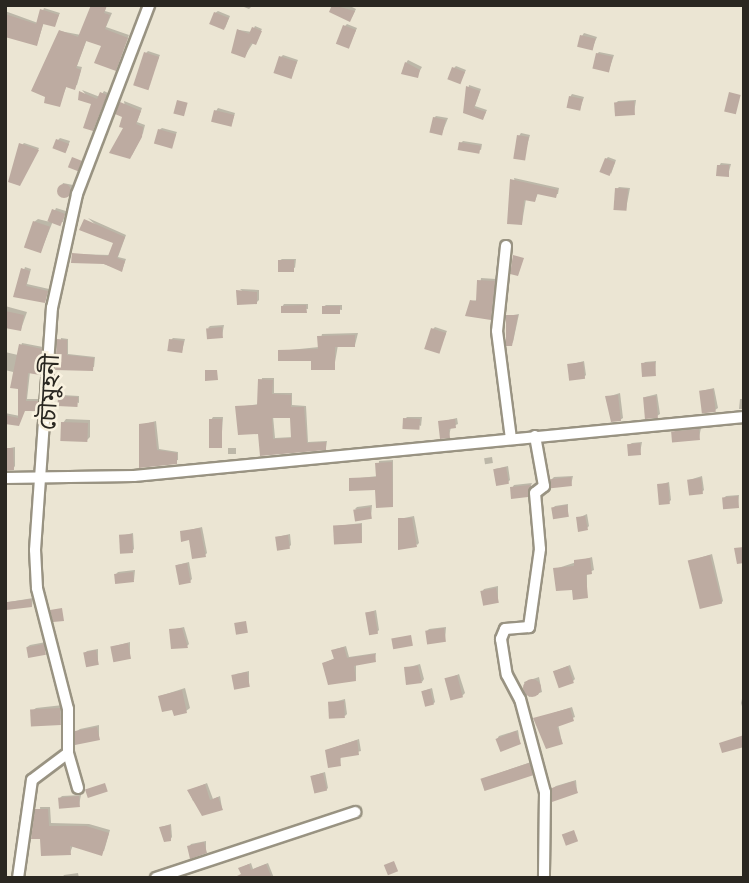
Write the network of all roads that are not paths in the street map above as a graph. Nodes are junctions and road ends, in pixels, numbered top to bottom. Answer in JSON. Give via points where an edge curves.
{"nodes":[{"id":1,"x":149,"y":5,"type":"edge"},
{"id":2,"x":506,"y":246,"type":"dead end"},
{"id":3,"x":744,"y":417,"type":"edge"},
{"id":4,"x":535,"y":436,"type":"junction"},
{"id":5,"x":511,"y":439,"type":"junction"},
{"id":6,"x":43,"y":477,"type":"junction"},
{"id":7,"x":5,"y":478,"type":"edge"},
{"id":8,"x":68,"y":753,"type":"junction"},
{"id":9,"x":78,"y":788,"type":"dead end"},
{"id":10,"x":355,"y":812,"type":"dead end"},
{"id":11,"x":174,"y":875,"type":"edge"},
{"id":12,"x":18,"y":878,"type":"edge"},
{"id":13,"x":156,"y":878,"type":"edge"},
{"id":14,"x":544,"y":878,"type":"edge"}],
"edges":[{"from":1,"to":6,"type":"street","name":"চৌমুহনী","via":[[77,194],[62,251],[52,308]]},
{"from":2,"to":5,"type":"street","via":[[497,331]]},
{"from":3,"to":4,"type":"street"},
{"from":4,"to":5,"type":"street"},
{"from":4,"to":14,"type":"street","via":[[544,486],[535,493],[540,549],[529,627],[505,629],[501,639],[507,675],[520,699],[545,792]]},
{"from":5,"to":6,"type":"street","via":[[134,476]]},
{"from":6,"to":7,"type":"street"},
{"from":6,"to":8,"type":"street","name":"চৌমুহনী","via":[[37,497],[37,588],[68,709]]},
{"from":8,"to":9,"type":"street","name":"চৌমুহনী"},
{"from":8,"to":12,"type":"street","via":[[32,780],[25,804]]},
{"from":10,"to":11,"type":"street"},
{"from":11,"to":13,"type":"street"}]}
